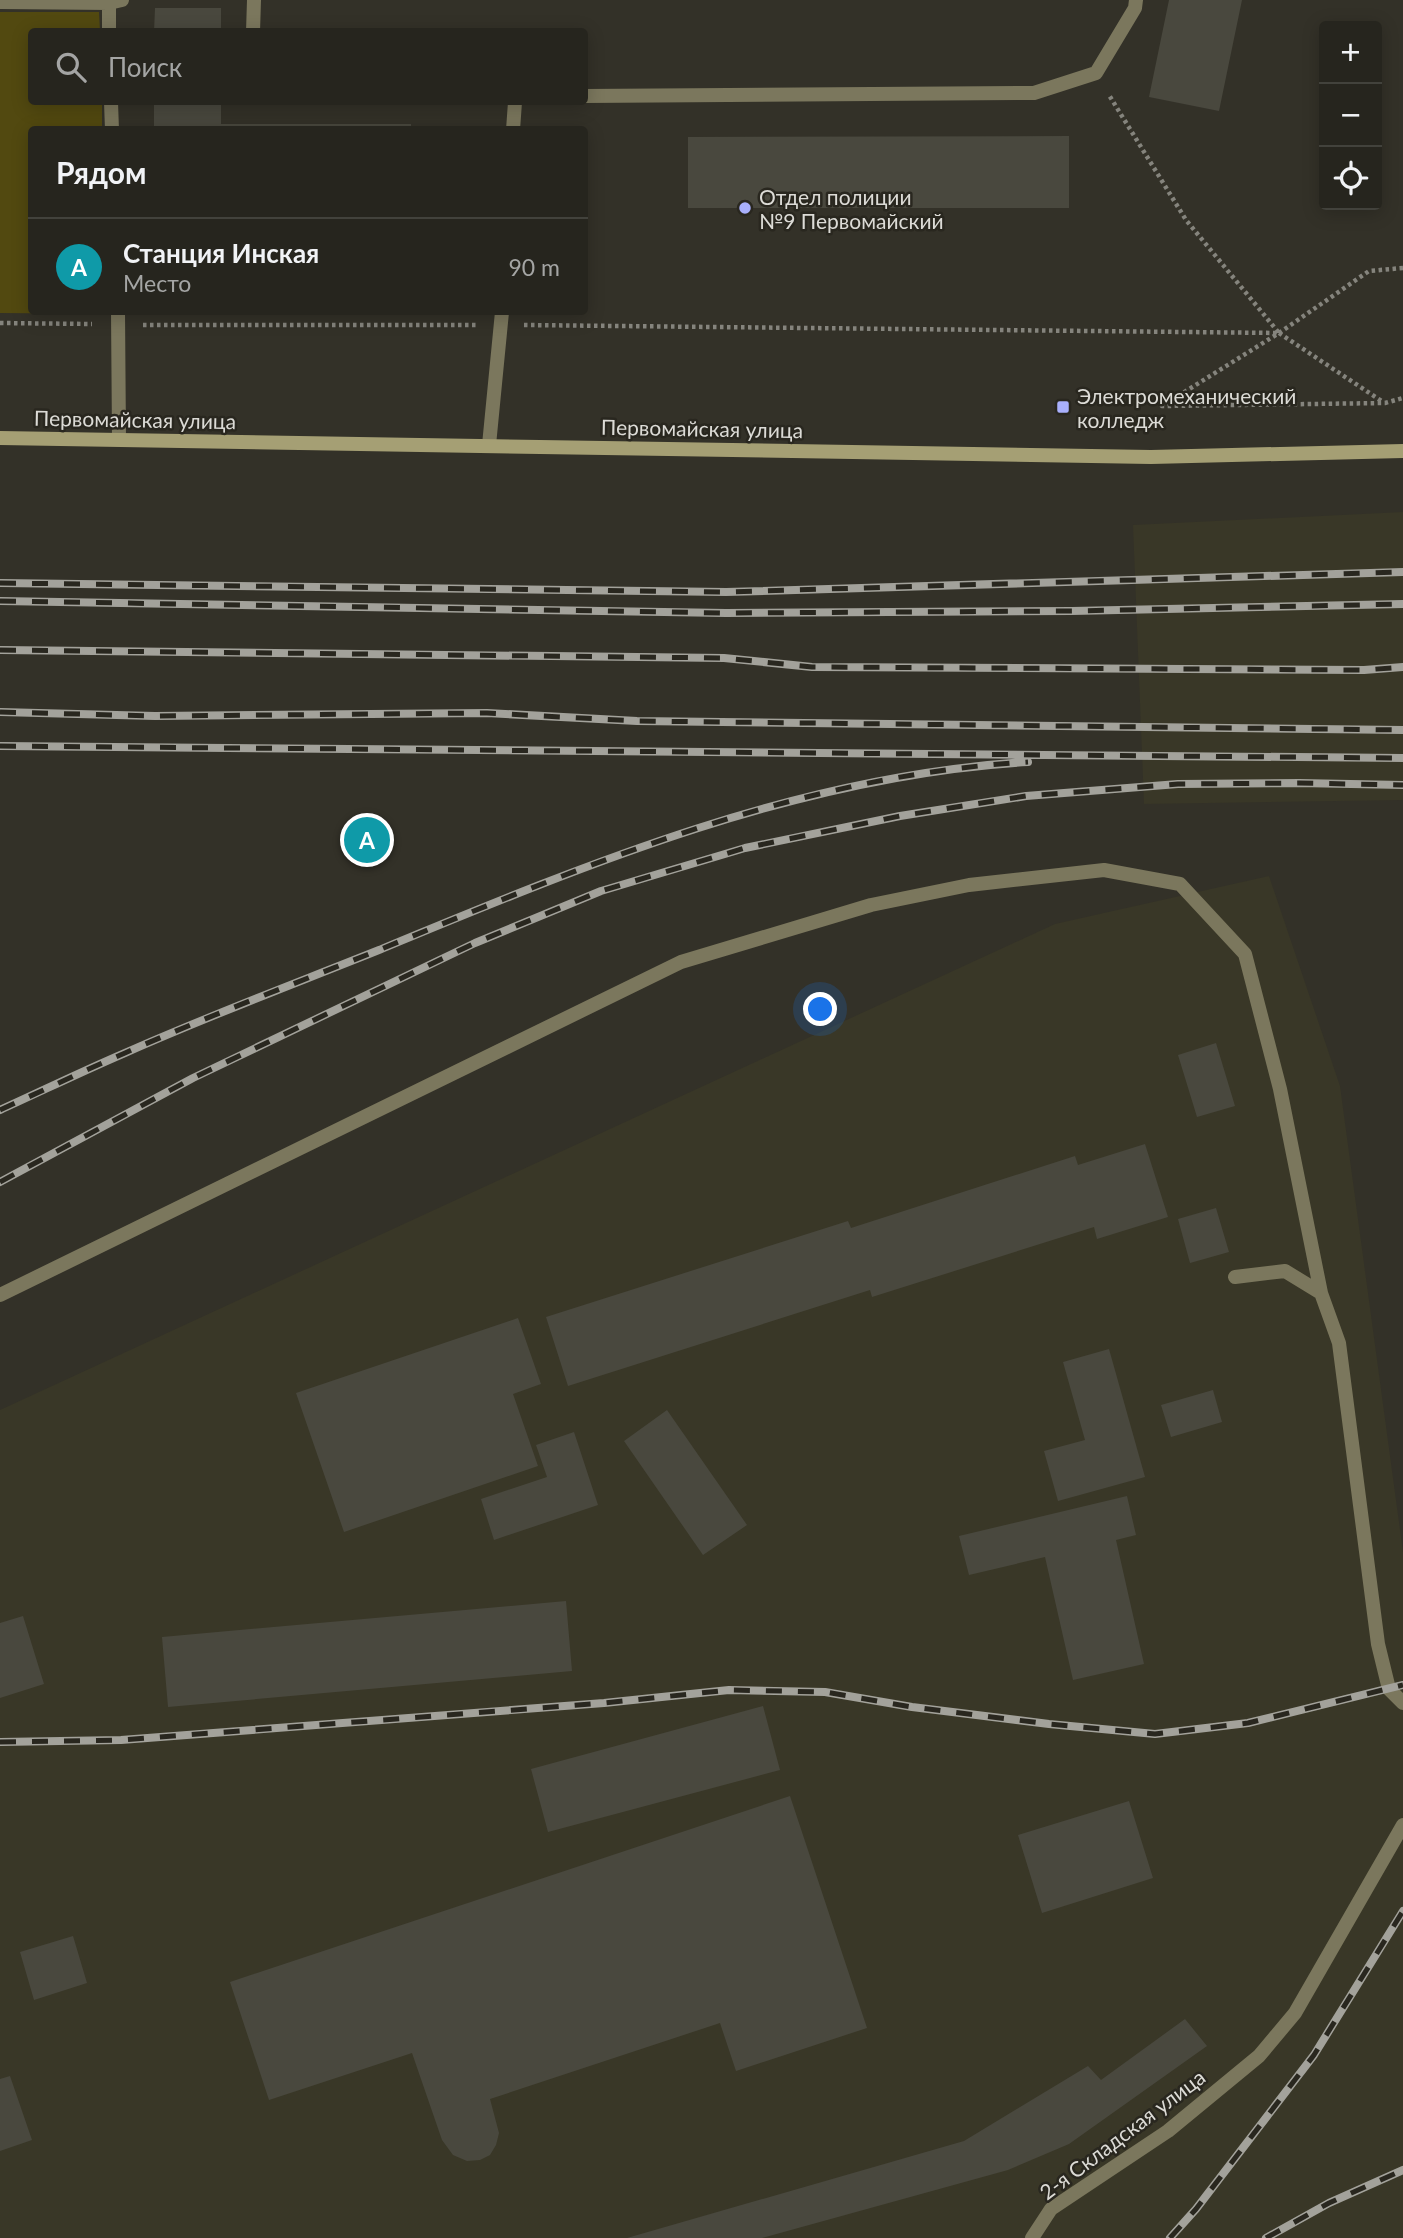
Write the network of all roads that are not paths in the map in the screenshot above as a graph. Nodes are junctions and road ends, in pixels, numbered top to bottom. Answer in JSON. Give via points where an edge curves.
{"nodes":[{"id":1,"x":254,"y":0,"type":"edge"},
{"id":2,"x":1136,"y":0,"type":"edge"},
{"id":3,"x":0,"y":2,"type":"edge"},
{"id":4,"x":115,"y":2,"type":"edge"},
{"id":5,"x":110,"y":28,"type":"edge"},
{"id":6,"x":253,"y":28,"type":"edge"},
{"id":7,"x":588,"y":96,"type":"edge"},
{"id":8,"x":111,"y":105,"type":"edge"},
{"id":9,"x":515,"y":105,"type":"edge"},
{"id":10,"x":112,"y":126,"type":"edge"},
{"id":11,"x":513,"y":126,"type":"edge"},
{"id":12,"x":118,"y":318,"type":"edge"},
{"id":13,"x":502,"y":318,"type":"edge"},
{"id":14,"x":0,"y":438,"type":"edge"},
{"id":15,"x":119,"y":439,"type":"junction"},
{"id":16,"x":489,"y":445,"type":"junction"},
{"id":17,"x":1403,"y":452,"type":"edge"},
{"id":18,"x":1235,"y":1277,"type":"dead end"},
{"id":19,"x":1321,"y":1293,"type":"junction"},
{"id":20,"x":0,"y":1295,"type":"edge"},
{"id":21,"x":1403,"y":1703,"type":"edge"},
{"id":22,"x":1403,"y":1825,"type":"edge"},
{"id":23,"x":1032,"y":2238,"type":"edge"}],
"edges":[{"from":1,"to":6,"type":"lane"},
{"from":2,"to":7,"type":"lane","via":[[1096,73],[1034,93]]},
{"from":3,"to":4,"type":"lane"},
{"from":4,"to":5,"type":"lane"},
{"from":8,"to":10,"type":"lane"},
{"from":9,"to":11,"type":"lane"},
{"from":12,"to":15,"type":"lane"},
{"from":13,"to":16,"type":"lane"},
{"from":14,"to":15,"type":"main road","name":"Первомайская улица"},
{"from":15,"to":16,"type":"main road","name":"Первомайская улица"},
{"from":16,"to":17,"type":"main road","name":"Первомайская улица","via":[[1151,457]]},
{"from":18,"to":19,"type":"lane","via":[[1285,1271]]},
{"from":19,"to":20,"type":"lane","via":[[1280,1089],[1245,954],[1180,884],[1104,870],[969,885],[884,902],[681,961]]},
{"from":19,"to":21,"type":"lane","via":[[1339,1343],[1378,1644],[1389,1689]]},
{"from":22,"to":23,"type":"lane","name":"2-я Складская улица","via":[[1295,2012],[1259,2056],[1168,2130],[1051,2209]]}]}
